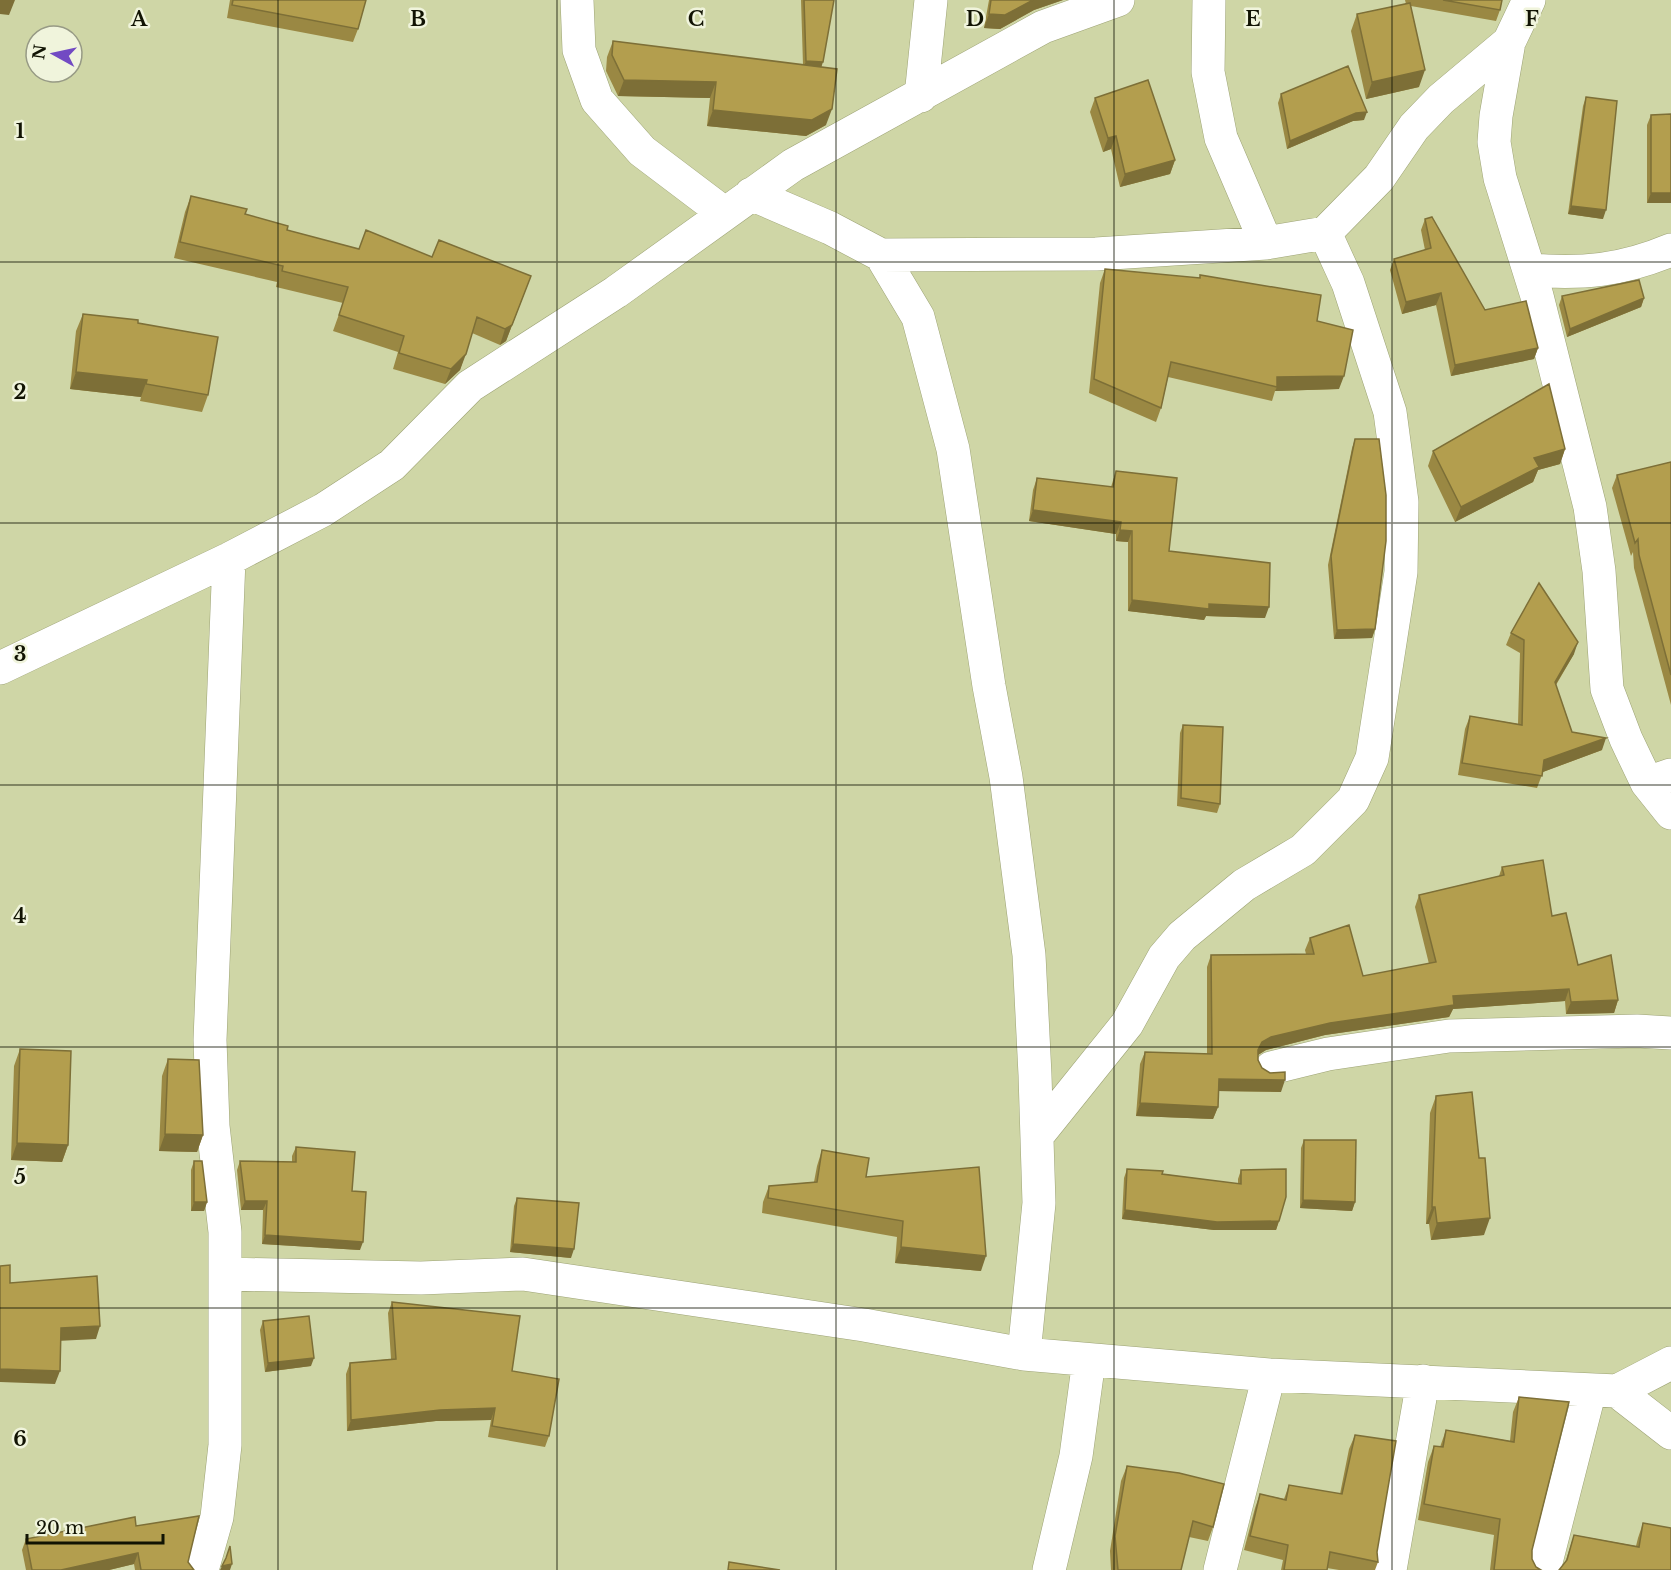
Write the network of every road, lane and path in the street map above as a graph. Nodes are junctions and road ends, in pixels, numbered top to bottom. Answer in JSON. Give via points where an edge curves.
{"nodes":[{"id":1,"x":577,"y":0,"type":"edge"},
{"id":2,"x":931,"y":0,"type":"edge"},
{"id":3,"x":1118,"y":0,"type":"edge"},
{"id":4,"x":1209,"y":0,"type":"edge"},
{"id":5,"x":1528,"y":0,"type":"edge"},
{"id":6,"x":1509,"y":42,"type":"junction"},
{"id":7,"x":921,"y":96,"type":"junction"},
{"id":8,"x":751,"y":194,"type":"junction"},
{"id":9,"x":724,"y":213,"type":"junction"},
{"id":10,"x":1325,"y":232,"type":"junction"},
{"id":11,"x":1266,"y":243,"type":"junction"},
{"id":12,"x":1671,"y":250,"type":"edge"},
{"id":13,"x":880,"y":255,"type":"junction"},
{"id":14,"x":1529,"y":270,"type":"junction"},
{"id":15,"x":229,"y":559,"type":"junction"},
{"id":16,"x":0,"y":668,"type":"edge"},
{"id":17,"x":1659,"y":779,"type":"edge"},
{"id":18,"x":1671,"y":813,"type":"edge"},
{"id":19,"x":1671,"y":1033,"type":"edge"},
{"id":20,"x":1271,"y":1068,"type":"dead end"},
{"id":21,"x":1037,"y":1136,"type":"junction"},
{"id":22,"x":225,"y":1274,"type":"junction"},
{"id":23,"x":1024,"y":1354,"type":"junction"},
{"id":24,"x":1089,"y":1360,"type":"junction"},
{"id":25,"x":1671,"y":1363,"type":"edge"},
{"id":26,"x":1269,"y":1375,"type":"junction"},
{"id":27,"x":1423,"y":1381,"type":"junction"},
{"id":28,"x":1603,"y":1390,"type":"junction"},
{"id":29,"x":1671,"y":1433,"type":"edge"},
{"id":30,"x":202,"y":1570,"type":"edge"},
{"id":31,"x":1049,"y":1570,"type":"edge"},
{"id":32,"x":1220,"y":1570,"type":"edge"},
{"id":33,"x":1390,"y":1570,"type":"edge"},
{"id":34,"x":1544,"y":1570,"type":"edge"}],
"edges":[{"from":1,"to":9,"type":"street","via":[[579,50],[597,100],[642,151]]},
{"from":2,"to":7,"type":"street"},
{"from":3,"to":7,"type":"street","via":[[1043,27]]},
{"from":4,"to":11,"type":"street","via":[[1208,72],[1221,138]]},
{"from":5,"to":6,"type":"street"},
{"from":6,"to":10,"type":"street","via":[[1414,127],[1378,178]]},
{"from":6,"to":14,"type":"street","via":[[1494,142],[1500,178]]},
{"from":7,"to":8,"type":"street","via":[[793,165]]},
{"from":8,"to":9,"type":"street"},
{"from":8,"to":13,"type":"street","via":[[830,228]]},
{"from":9,"to":15,"type":"street","via":[[616,292],[470,386],[392,465],[323,510]]},
{"from":10,"to":11,"type":"street"},
{"from":10,"to":21,"type":"street","via":[[1348,283],[1390,412],[1402,502],[1401,572],[1372,758],[1353,800],[1303,850],[1244,885],[1182,936],[1164,957],[1127,1024]]},
{"from":11,"to":13,"type":"street","via":[[1096,254]]},
{"from":12,"to":14,"type":"street","via":[[1604,271]]},
{"from":13,"to":21,"type":"street","via":[[918,317],[953,449],[1006,777],[1029,955]]},
{"from":14,"to":17,"type":"street","via":[[1590,507],[1599,571],[1607,689],[1626,739]]},
{"from":15,"to":16,"type":"street"},
{"from":15,"to":22,"type":"street","via":[[210,1040]]},
{"from":17,"to":18,"type":"street"},
{"from":19,"to":20,"type":"street","via":[[1449,1036],[1328,1054]]},
{"from":21,"to":23,"type":"street","via":[[1038,1203]]},
{"from":22,"to":23,"type":"street","via":[[421,1278],[523,1274],[864,1325]]},
{"from":22,"to":30,"type":"street","via":[[225,1445],[217,1517]]},
{"from":23,"to":24,"type":"street"},
{"from":24,"to":26,"type":"street"},
{"from":24,"to":31,"type":"street","via":[[1076,1456]]},
{"from":25,"to":28,"type":"street"},
{"from":26,"to":27,"type":"street"},
{"from":26,"to":32,"type":"street"},
{"from":27,"to":28,"type":"street"},
{"from":27,"to":33,"type":"street"},
{"from":28,"to":29,"type":"street"},
{"from":28,"to":34,"type":"street"}]}
